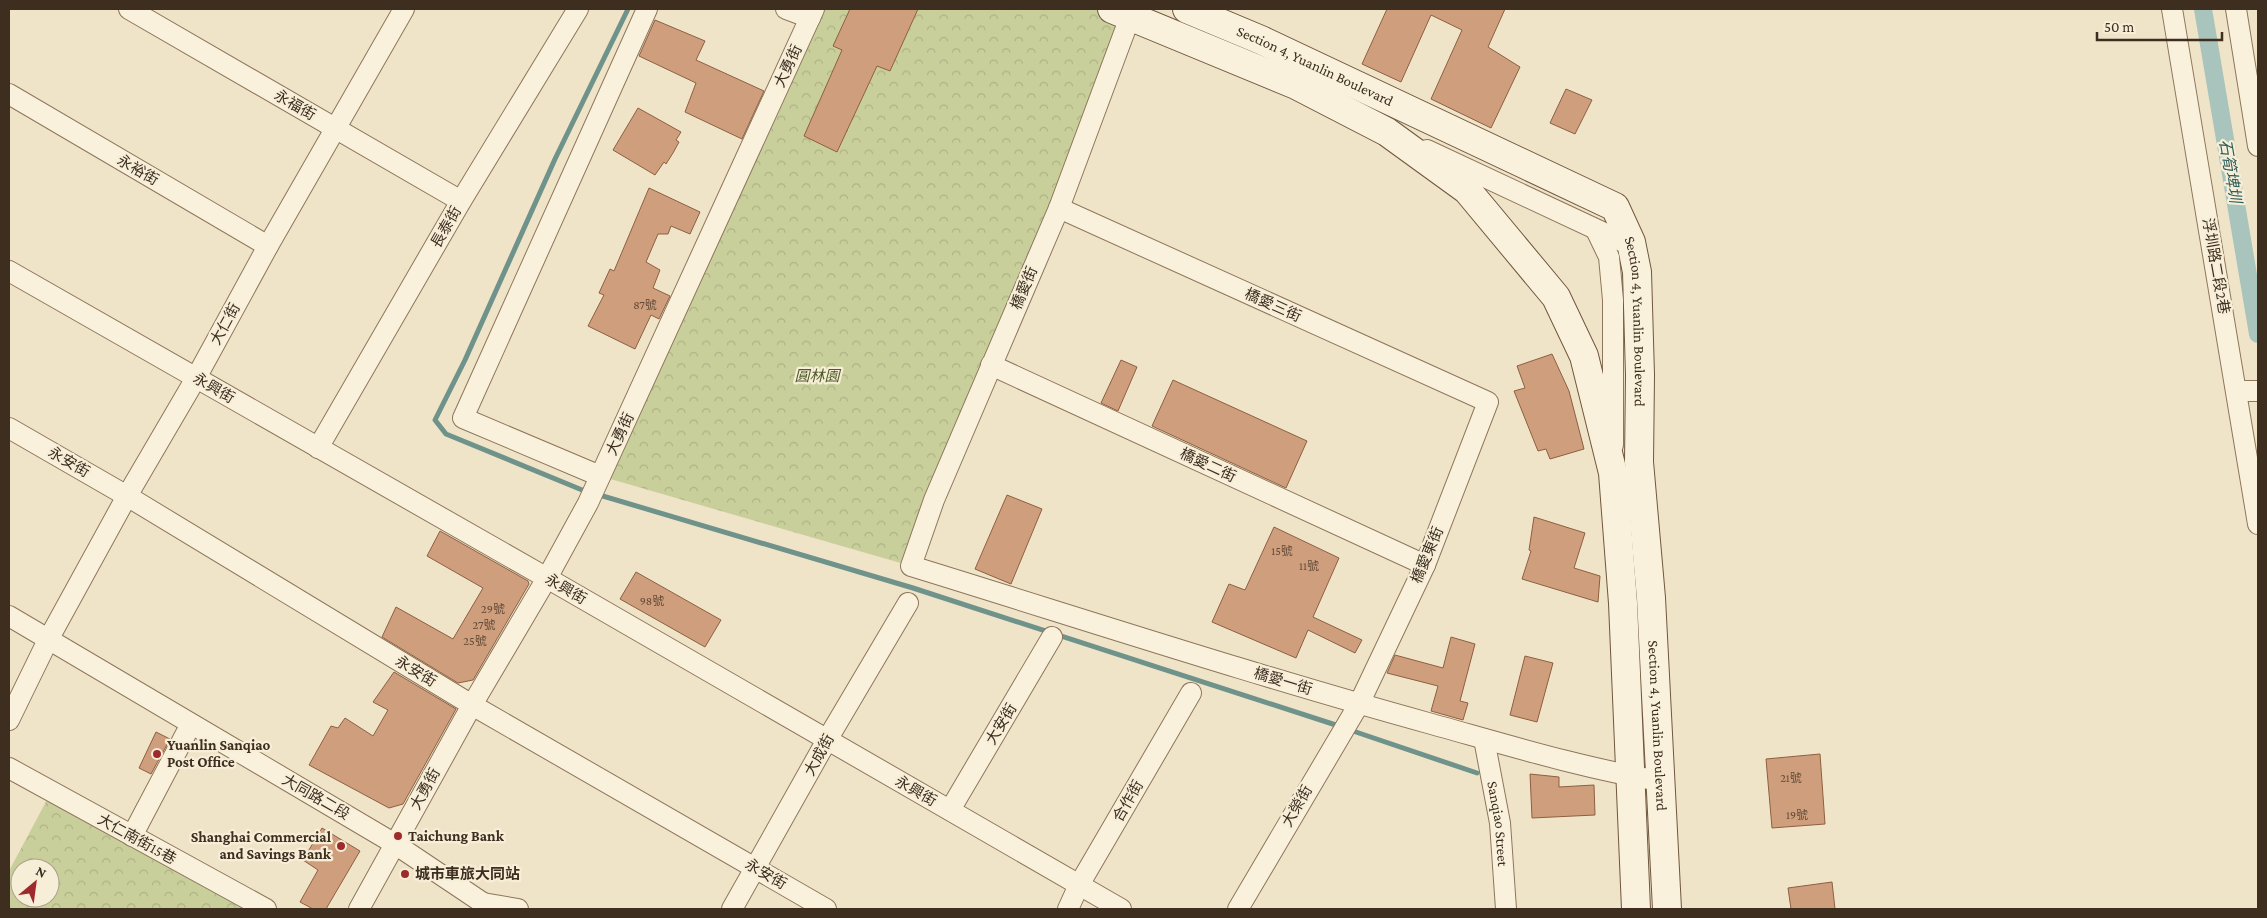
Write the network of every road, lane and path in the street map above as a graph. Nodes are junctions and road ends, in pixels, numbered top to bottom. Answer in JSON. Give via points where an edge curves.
{"nodes":[{"id":1,"x":129,"y":9,"type":"edge"},
{"id":2,"x":404,"y":9,"type":"edge"},
{"id":3,"x":578,"y":9,"type":"edge"},
{"id":4,"x":647,"y":9,"type":"edge"},
{"id":5,"x":786,"y":9,"type":"edge"},
{"id":6,"x":1187,"y":9,"type":"edge"},
{"id":7,"x":2172,"y":9,"type":"edge"},
{"id":8,"x":2236,"y":9,"type":"edge"},
{"id":9,"x":1125,"y":11,"type":"edge"},
{"id":10,"x":812,"y":14,"type":"edge"},
{"id":11,"x":153,"y":16,"type":"edge"},
{"id":12,"x":9,"y":94,"type":"edge"},
{"id":13,"x":336,"y":129,"type":"junction"},
{"id":14,"x":1387,"y":132,"type":"junction"},
{"id":15,"x":2258,"y":146,"type":"edge"},
{"id":16,"x":461,"y":202,"type":"junction"},
{"id":17,"x":1059,"y":208,"type":"junction"},
{"id":18,"x":1596,"y":230,"type":"junction"},
{"id":19,"x":268,"y":246,"type":"junction"},
{"id":20,"x":1632,"y":246,"type":"junction"},
{"id":21,"x":9,"y":271,"type":"edge"},
{"id":22,"x":991,"y":365,"type":"junction"},
{"id":23,"x":196,"y":378,"type":"junction"},
{"id":24,"x":2237,"y":391,"type":"junction"},
{"id":25,"x":2258,"y":391,"type":"edge"},
{"id":26,"x":1488,"y":402,"type":"joint"},
{"id":27,"x":2250,"y":423,"type":"edge"},
{"id":28,"x":9,"y":428,"type":"edge"},
{"id":29,"x":318,"y":448,"type":"junction"},
{"id":30,"x":1614,"y":473,"type":"junction"},
{"id":31,"x":599,"y":480,"type":"junction"},
{"id":32,"x":127,"y":496,"type":"junction"},
{"id":33,"x":2258,"y":524,"type":"edge"},
{"id":34,"x":1424,"y":565,"type":"junction"},
{"id":35,"x":911,"y":566,"type":"joint"},
{"id":36,"x":547,"y":578,"type":"junction"},
{"id":37,"x":908,"y":603,"type":"dead end"},
{"id":38,"x":9,"y":616,"type":"edge"},
{"id":39,"x":1052,"y":637,"type":"dead end"},
{"id":40,"x":48,"y":640,"type":"junction"},
{"id":41,"x":1190,"y":693,"type":"dead end"},
{"id":42,"x":472,"y":705,"type":"junction"},
{"id":43,"x":1355,"y":709,"type":"junction"},
{"id":44,"x":9,"y":720,"type":"edge"},
{"id":45,"x":191,"y":724,"type":"junction"},
{"id":46,"x":1484,"y":739,"type":"junction"},
{"id":47,"x":828,"y":740,"type":"junction"},
{"id":48,"x":9,"y":768,"type":"edge"},
{"id":49,"x":1632,"y":776,"type":"junction"},
{"id":50,"x":1660,"y":781,"type":"junction"},
{"id":51,"x":950,"y":810,"type":"junction"},
{"id":52,"x":132,"y":836,"type":"junction"},
{"id":53,"x":395,"y":844,"type":"junction"},
{"id":54,"x":756,"y":868,"type":"junction"},
{"id":55,"x":1079,"y":885,"type":"junction"},
{"id":56,"x":486,"y":906,"type":"edge"},
{"id":57,"x":266,"y":909,"type":"edge"},
{"id":58,"x":359,"y":909,"type":"edge"},
{"id":59,"x":518,"y":909,"type":"edge"},
{"id":60,"x":732,"y":909,"type":"edge"},
{"id":61,"x":826,"y":909,"type":"edge"},
{"id":62,"x":1068,"y":909,"type":"edge"},
{"id":63,"x":1121,"y":909,"type":"edge"},
{"id":64,"x":1238,"y":909,"type":"edge"},
{"id":65,"x":1506,"y":909,"type":"edge"},
{"id":66,"x":1636,"y":909,"type":"edge"},
{"id":67,"x":1667,"y":909,"type":"edge"}],
"edges":[{"from":1,"to":11,"type":"street","name":"永福街"},
{"from":2,"to":13,"type":"street","name":"大仁街"},
{"from":3,"to":16,"type":"street","name":"長泰街"},
{"from":4,"to":31,"type":"street","via":[[463,418]]},
{"from":5,"to":10,"type":"street"},
{"from":6,"to":20,"type":"main road","name":"Section 4, Yuanlin Boulevard","via":[[1261,40],[1615,207]]},
{"from":7,"to":24,"type":"street","name":"浮圳路二段2巷"},
{"from":8,"to":15,"type":"street"},
{"from":9,"to":14,"type":"main road","name":"Section 4, Yuanlin Boulevard","via":[[1296,85]]},
{"from":9,"to":17,"type":"street","name":"橋愛街"},
{"from":10,"to":31,"type":"street","name":"大勇街"},
{"from":11,"to":13,"type":"street","name":"永福街"},
{"from":12,"to":19,"type":"street","name":"永裕街"},
{"from":13,"to":16,"type":"street","name":"永福街"},
{"from":13,"to":19,"type":"street","name":"大仁街"},
{"from":14,"to":18,"type":"street"},
{"from":14,"to":30,"type":"main road","name":"Section 4, Yuanlin Boulevard","via":[[1467,190],[1556,297],[1584,356]]},
{"from":16,"to":29,"type":"street","name":"長泰街"},
{"from":17,"to":22,"type":"street","name":"橋愛街"},
{"from":17,"to":26,"type":"street","name":"橋愛三街"},
{"from":18,"to":20,"type":"street"},
{"from":18,"to":30,"type":"street","via":[[1608,257],[1613,300]]},
{"from":19,"to":23,"type":"street","name":"大仁街"},
{"from":20,"to":50,"type":"main road","name":"Section 4, Yuanlin Boulevard","via":[[1637,272],[1640,330],[1639,462],[1651,598]]},
{"from":21,"to":23,"type":"street","name":"永興街"},
{"from":22,"to":34,"type":"street","name":"橋愛二街"},
{"from":22,"to":35,"type":"street","name":"橋愛街","via":[[934,500]]},
{"from":23,"to":29,"type":"street","name":"永興街"},
{"from":23,"to":32,"type":"street","name":"大仁街"},
{"from":24,"to":25,"type":"street"},
{"from":24,"to":27,"type":"street","name":"浮圳路二段2巷"},
{"from":26,"to":34,"type":"street","name":"橋愛東街"},
{"from":27,"to":33,"type":"street","name":"浮圳路二段2巷"},
{"from":28,"to":32,"type":"street","name":"永安街"},
{"from":29,"to":36,"type":"street","name":"永興街"},
{"from":30,"to":49,"type":"main road","name":"Section 4, Yuanlin Boulevard"},
{"from":31,"to":36,"type":"street","name":"大勇街"},
{"from":32,"to":40,"type":"street","name":"大仁街"},
{"from":32,"to":42,"type":"street","name":"永安街"},
{"from":34,"to":43,"type":"street","name":"橋愛東街"},
{"from":35,"to":43,"type":"street","name":"橋愛一街"},
{"from":36,"to":42,"type":"street","name":"大勇街"},
{"from":36,"to":47,"type":"street","name":"永興街"},
{"from":37,"to":47,"type":"street","name":"大成街"},
{"from":38,"to":40,"type":"street","name":"大同路二段"},
{"from":39,"to":51,"type":"street","name":"大安街"},
{"from":40,"to":44,"type":"street","name":"大仁街"},
{"from":40,"to":45,"type":"street","name":"大同路二段"},
{"from":41,"to":55,"type":"street","name":"合作街"},
{"from":42,"to":53,"type":"street","name":"大勇街"},
{"from":42,"to":54,"type":"street","name":"永安街"},
{"from":43,"to":46,"type":"street","name":"橋愛一街"},
{"from":43,"to":64,"type":"street","name":"大榮街"},
{"from":45,"to":52,"type":"street"},
{"from":45,"to":53,"type":"street","name":"大同路二段"},
{"from":46,"to":49,"type":"street","name":"橋愛一街"},
{"from":46,"to":65,"type":"street","name":"Sanqiao Street","via":[[1500,823]]},
{"from":47,"to":51,"type":"street","name":"永興街"},
{"from":47,"to":54,"type":"street","name":"大成街"},
{"from":48,"to":52,"type":"street","name":"大仁南街15巷"},
{"from":49,"to":50,"type":"street","name":"橋愛一街"},
{"from":49,"to":66,"type":"main road","name":"Section 4, Yuanlin Boulevard"},
{"from":50,"to":67,"type":"main road","name":"Section 4, Yuanlin Boulevard"},
{"from":51,"to":55,"type":"street","name":"永興街"},
{"from":52,"to":57,"type":"street","name":"大仁南街15巷"},
{"from":53,"to":56,"type":"street","name":"大同路二段"},
{"from":53,"to":58,"type":"street","name":"大勇街"},
{"from":54,"to":60,"type":"street","name":"大成街"},
{"from":54,"to":61,"type":"street","name":"永安街"},
{"from":55,"to":62,"type":"street","name":"合作街"},
{"from":55,"to":63,"type":"street","name":"永興街"},
{"from":56,"to":59,"type":"street"}]}
